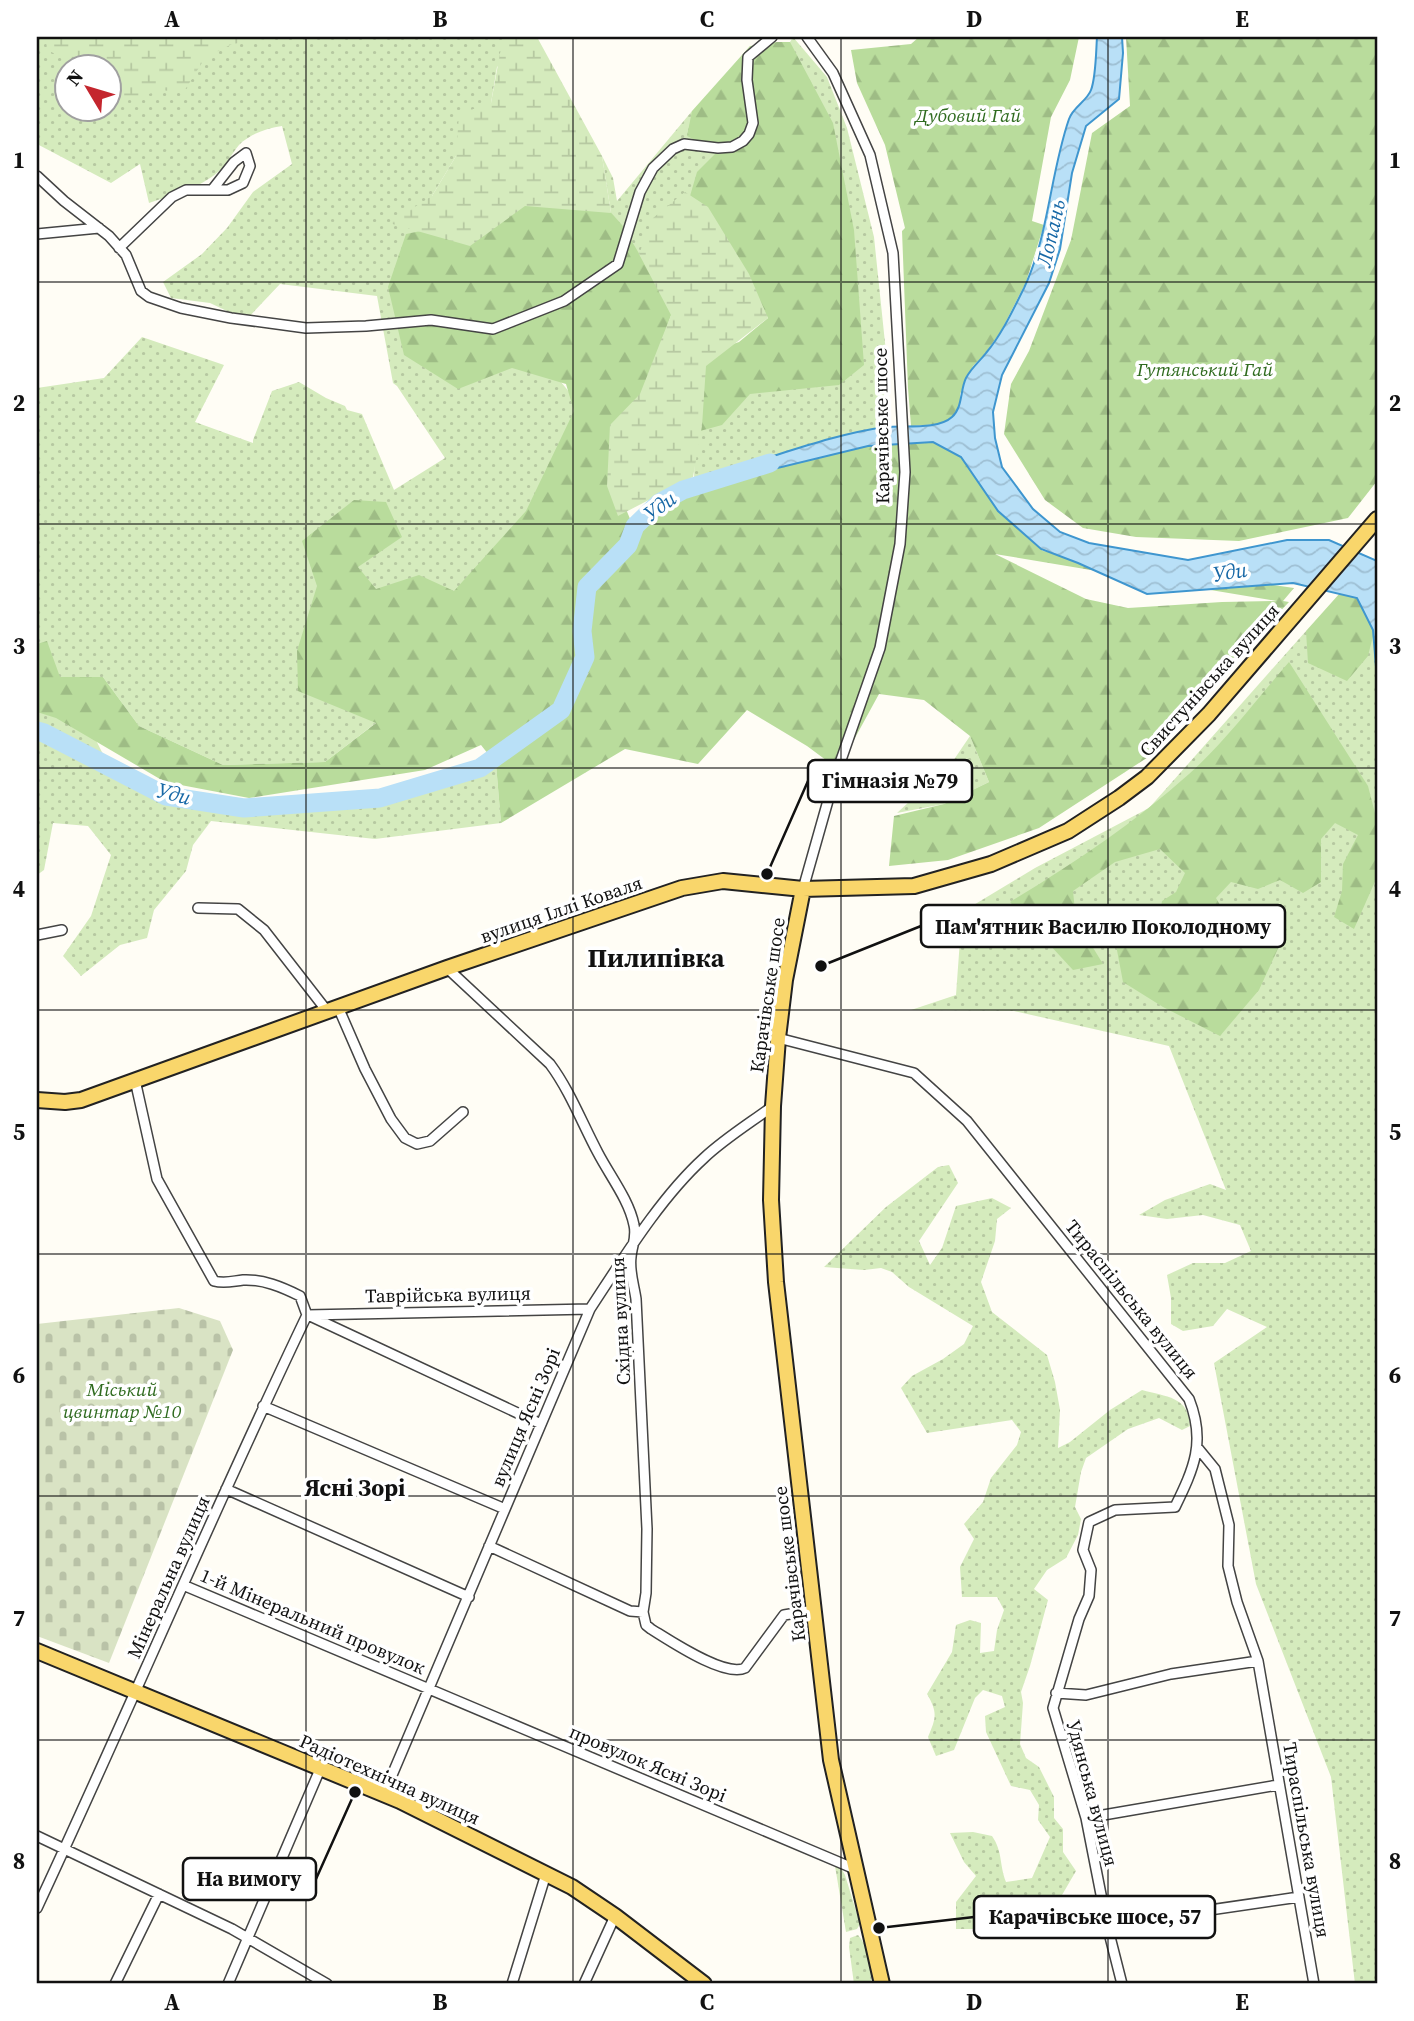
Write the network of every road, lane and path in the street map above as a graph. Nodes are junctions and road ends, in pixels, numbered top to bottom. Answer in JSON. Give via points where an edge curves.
{"nodes":[{"id":1,"x":772,"y":37,"type":"edge"},
{"id":2,"x":807,"y":37,"type":"edge"},
{"id":3,"x":37,"y":176,"type":"edge"},
{"id":4,"x":212,"y":190,"type":"junction"},
{"id":5,"x":99,"y":228,"type":"junction"},
{"id":6,"x":37,"y":234,"type":"edge"},
{"id":7,"x":119,"y":248,"type":"junction"},
{"id":8,"x":1372,"y":524,"type":"edge"},
{"id":9,"x":803,"y":889,"type":"junction"},
{"id":10,"x":198,"y":908,"type":"dead end"},
{"id":11,"x":62,"y":930,"type":"dead end"},
{"id":12,"x":37,"y":935,"type":"edge"},
{"id":13,"x":447,"y":968,"type":"junction"},
{"id":14,"x":333,"y":1009,"type":"junction"},
{"id":15,"x":778,"y":1038,"type":"junction"},
{"id":16,"x":135,"y":1080,"type":"junction"},
{"id":17,"x":37,"y":1100,"type":"edge"},
{"id":18,"x":773,"y":1106,"type":"junction"},
{"id":19,"x":463,"y":1112,"type":"dead end"},
{"id":20,"x":635,"y":1241,"type":"junction"},
{"id":21,"x":590,"y":1308,"type":"junction"},
{"id":22,"x":307,"y":1315,"type":"junction"},
{"id":23,"x":263,"y":1406,"type":"junction"},
{"id":24,"x":541,"y":1424,"type":"junction"},
{"id":25,"x":1197,"y":1447,"type":"junction"},
{"id":26,"x":226,"y":1489,"type":"junction"},
{"id":27,"x":505,"y":1509,"type":"junction"},
{"id":28,"x":489,"y":1546,"type":"junction"},
{"id":29,"x":183,"y":1585,"type":"junction"},
{"id":30,"x":469,"y":1597,"type":"junction"},
{"id":31,"x":814,"y":1610,"type":"junction"},
{"id":32,"x":643,"y":1612,"type":"junction"},
{"id":33,"x":37,"y":1651,"type":"edge"},
{"id":34,"x":1258,"y":1661,"type":"junction"},
{"id":35,"x":428,"y":1689,"type":"junction"},
{"id":36,"x":137,"y":1691,"type":"junction"},
{"id":37,"x":1056,"y":1693,"type":"junction"},
{"id":38,"x":321,"y":1767,"type":"junction"},
{"id":39,"x":1279,"y":1785,"type":"junction"},
{"id":40,"x":384,"y":1794,"type":"junction"},
{"id":41,"x":1086,"y":1818,"type":"junction"},
{"id":42,"x":37,"y":1836,"type":"edge"},
{"id":43,"x":65,"y":1849,"type":"junction"},
{"id":44,"x":855,"y":1869,"type":"junction"},
{"id":45,"x":546,"y":1874,"type":"junction"},
{"id":46,"x":159,"y":1894,"type":"junction"},
{"id":47,"x":1299,"y":1897,"type":"junction"},
{"id":48,"x":37,"y":1908,"type":"edge"},
{"id":49,"x":615,"y":1916,"type":"junction"},
{"id":50,"x":1107,"y":1925,"type":"junction"},
{"id":51,"x":248,"y":1939,"type":"junction"},
{"id":52,"x":687,"y":1979,"type":"edge"},
{"id":53,"x":115,"y":1984,"type":"edge"},
{"id":54,"x":228,"y":1984,"type":"edge"},
{"id":55,"x":327,"y":1984,"type":"edge"},
{"id":56,"x":512,"y":1984,"type":"edge"},
{"id":57,"x":584,"y":1984,"type":"edge"},
{"id":58,"x":704,"y":1984,"type":"edge"},
{"id":59,"x":882,"y":1984,"type":"edge"},
{"id":60,"x":1122,"y":1984,"type":"edge"},
{"id":61,"x":1314,"y":1984,"type":"edge"}],
"edges":[{"from":1,"to":7,"type":"street","via":[[748,57],[753,123],[743,141],[732,147],[684,144],[673,149],[653,168],[640,192],[618,264],[564,300],[493,329],[431,320],[306,328],[181,308],[141,291]]},
{"from":2,"to":9,"type":"street","name":"Карачівське шосе","via":[[833,73],[870,155],[893,253],[905,472],[900,544],[880,648],[833,783]]},
{"from":3,"to":5,"type":"street"},
{"from":4,"to":4,"type":"street","via":[[234,162],[246,153],[250,166],[243,183],[228,190]]},
{"from":4,"to":7,"type":"street","via":[[186,190],[172,197]]},
{"from":5,"to":6,"type":"street"},
{"from":5,"to":7,"type":"street"},
{"from":8,"to":9,"type":"main road","name":"Свистунівська вулиця","via":[[1209,714],[1147,777],[1068,831],[991,864],[914,886]]},
{"from":9,"to":13,"type":"main road","name":"вулиця Іллі Коваля","via":[[723,881],[681,888]]},
{"from":9,"to":15,"type":"main road","name":"Карачівське шосе"},
{"from":10,"to":14,"type":"street","via":[[237,909],[264,930]]},
{"from":11,"to":12,"type":"street"},
{"from":13,"to":14,"type":"main road","name":"вулиця Іллі Коваля"},
{"from":13,"to":20,"type":"street","name":"Східна вулиця","via":[[562,1080],[629,1210]]},
{"from":14,"to":16,"type":"main road","name":"вулиця Іллі Коваля"},
{"from":14,"to":19,"type":"street","via":[[405,1138],[417,1144],[430,1142]]},
{"from":15,"to":18,"type":"main road","name":"Карачівське шосе"},
{"from":15,"to":25,"type":"street","name":"Тираспільська вулиця","via":[[914,1073],[967,1121],[1189,1399],[1196,1415]]},
{"from":16,"to":17,"type":"main road","name":"вулиця Іллі Коваля","via":[[81,1100]]},
{"from":16,"to":22,"type":"street","via":[[157,1179],[214,1282],[245,1280],[279,1286],[300,1296]]},
{"from":18,"to":20,"type":"street","name":"вулиця Ясні Зорі","via":[[705,1156]]},
{"from":18,"to":31,"type":"main road","name":"Карачівське шосе","via":[[771,1200],[776,1282]]},
{"from":20,"to":21,"type":"street","name":"вулиця Ясні Зорі"},
{"from":20,"to":32,"type":"street","name":"Східна вулиця","via":[[631,1272],[647,1529]]},
{"from":21,"to":22,"type":"street","name":"Таврійська вулиця"},
{"from":21,"to":24,"type":"street","name":"вулиця Ясні Зорі"},
{"from":22,"to":23,"type":"street","name":"Мінеральна вулиця"},
{"from":22,"to":24,"type":"street"},
{"from":23,"to":26,"type":"street","name":"Мінеральна вулиця"},
{"from":23,"to":27,"type":"street"},
{"from":24,"to":27,"type":"street","name":"вулиця Ясні Зорі"},
{"from":25,"to":34,"type":"street","name":"Тираспільська вулиця","via":[[1214,1469],[1224,1499],[1228,1566]]},
{"from":25,"to":37,"type":"street","name":"Тираспільська вулиця","via":[[1175,1507],[1115,1510],[1089,1522],[1083,1550],[1091,1570],[1089,1596]]},
{"from":26,"to":29,"type":"street","name":"Мінеральна вулиця"},
{"from":26,"to":30,"type":"street"},
{"from":27,"to":28,"type":"street","name":"вулиця Ясні Зорі"},
{"from":28,"to":30,"type":"street","name":"вулиця Ясні Зорі"},
{"from":28,"to":32,"type":"street","via":[[629,1611]]},
{"from":29,"to":35,"type":"street","name":"1-й Мінеральний провулок"},
{"from":29,"to":36,"type":"street","name":"Мінеральна вулиця"},
{"from":30,"to":35,"type":"street","name":"вулиця Ясні Зорі"},
{"from":31,"to":32,"type":"street","via":[[784,1615],[739,1671],[709,1662],[651,1629]]},
{"from":31,"to":44,"type":"main road","name":"Карачівське шосе","via":[[831,1760]]},
{"from":33,"to":36,"type":"main road","name":"Радіотехнічна вулиця"},
{"from":34,"to":37,"type":"street","via":[[1171,1674],[1086,1695]]},
{"from":34,"to":39,"type":"street","name":"Тираспільська вулиця"},
{"from":35,"to":40,"type":"street","name":"вулиця Ясні Зорі"},
{"from":35,"to":44,"type":"street","name":"провулок Ясні Зорі"},
{"from":36,"to":38,"type":"main road","name":"Радіотехнічна вулиця"},
{"from":36,"to":43,"type":"street","name":"Мінеральна вулиця"},
{"from":37,"to":41,"type":"street","name":"Удянська вулиця","via":[[1053,1709]]},
{"from":38,"to":40,"type":"main road","name":"Радіотехнічна вулиця"},
{"from":38,"to":51,"type":"street"},
{"from":39,"to":41,"type":"street"},
{"from":39,"to":47,"type":"street","name":"Тираспільська вулиця"},
{"from":40,"to":45,"type":"main road","name":"Радіотехнічна вулиця"},
{"from":41,"to":50,"type":"street","name":"Удянська вулиця"},
{"from":42,"to":43,"type":"street"},
{"from":43,"to":46,"type":"street"},
{"from":43,"to":48,"type":"street","name":"Мінеральна вулиця"},
{"from":44,"to":59,"type":"main road","name":"Карачівське шосе"},
{"from":45,"to":49,"type":"main road","name":"Радіотехнічна вулиця"},
{"from":45,"to":56,"type":"street"},
{"from":46,"to":51,"type":"street"},
{"from":46,"to":53,"type":"street"},
{"from":47,"to":50,"type":"street"},
{"from":47,"to":61,"type":"street","name":"Тираспільська вулиця"},
{"from":49,"to":52,"type":"main road","name":"Радіотехнічна вулиця"},
{"from":49,"to":57,"type":"street"},
{"from":50,"to":60,"type":"street","name":"Удянська вулиця"},
{"from":51,"to":54,"type":"street"},
{"from":51,"to":55,"type":"street"},
{"from":52,"to":58,"type":"main road","name":"Радіотехнічна вулиця"}]}
